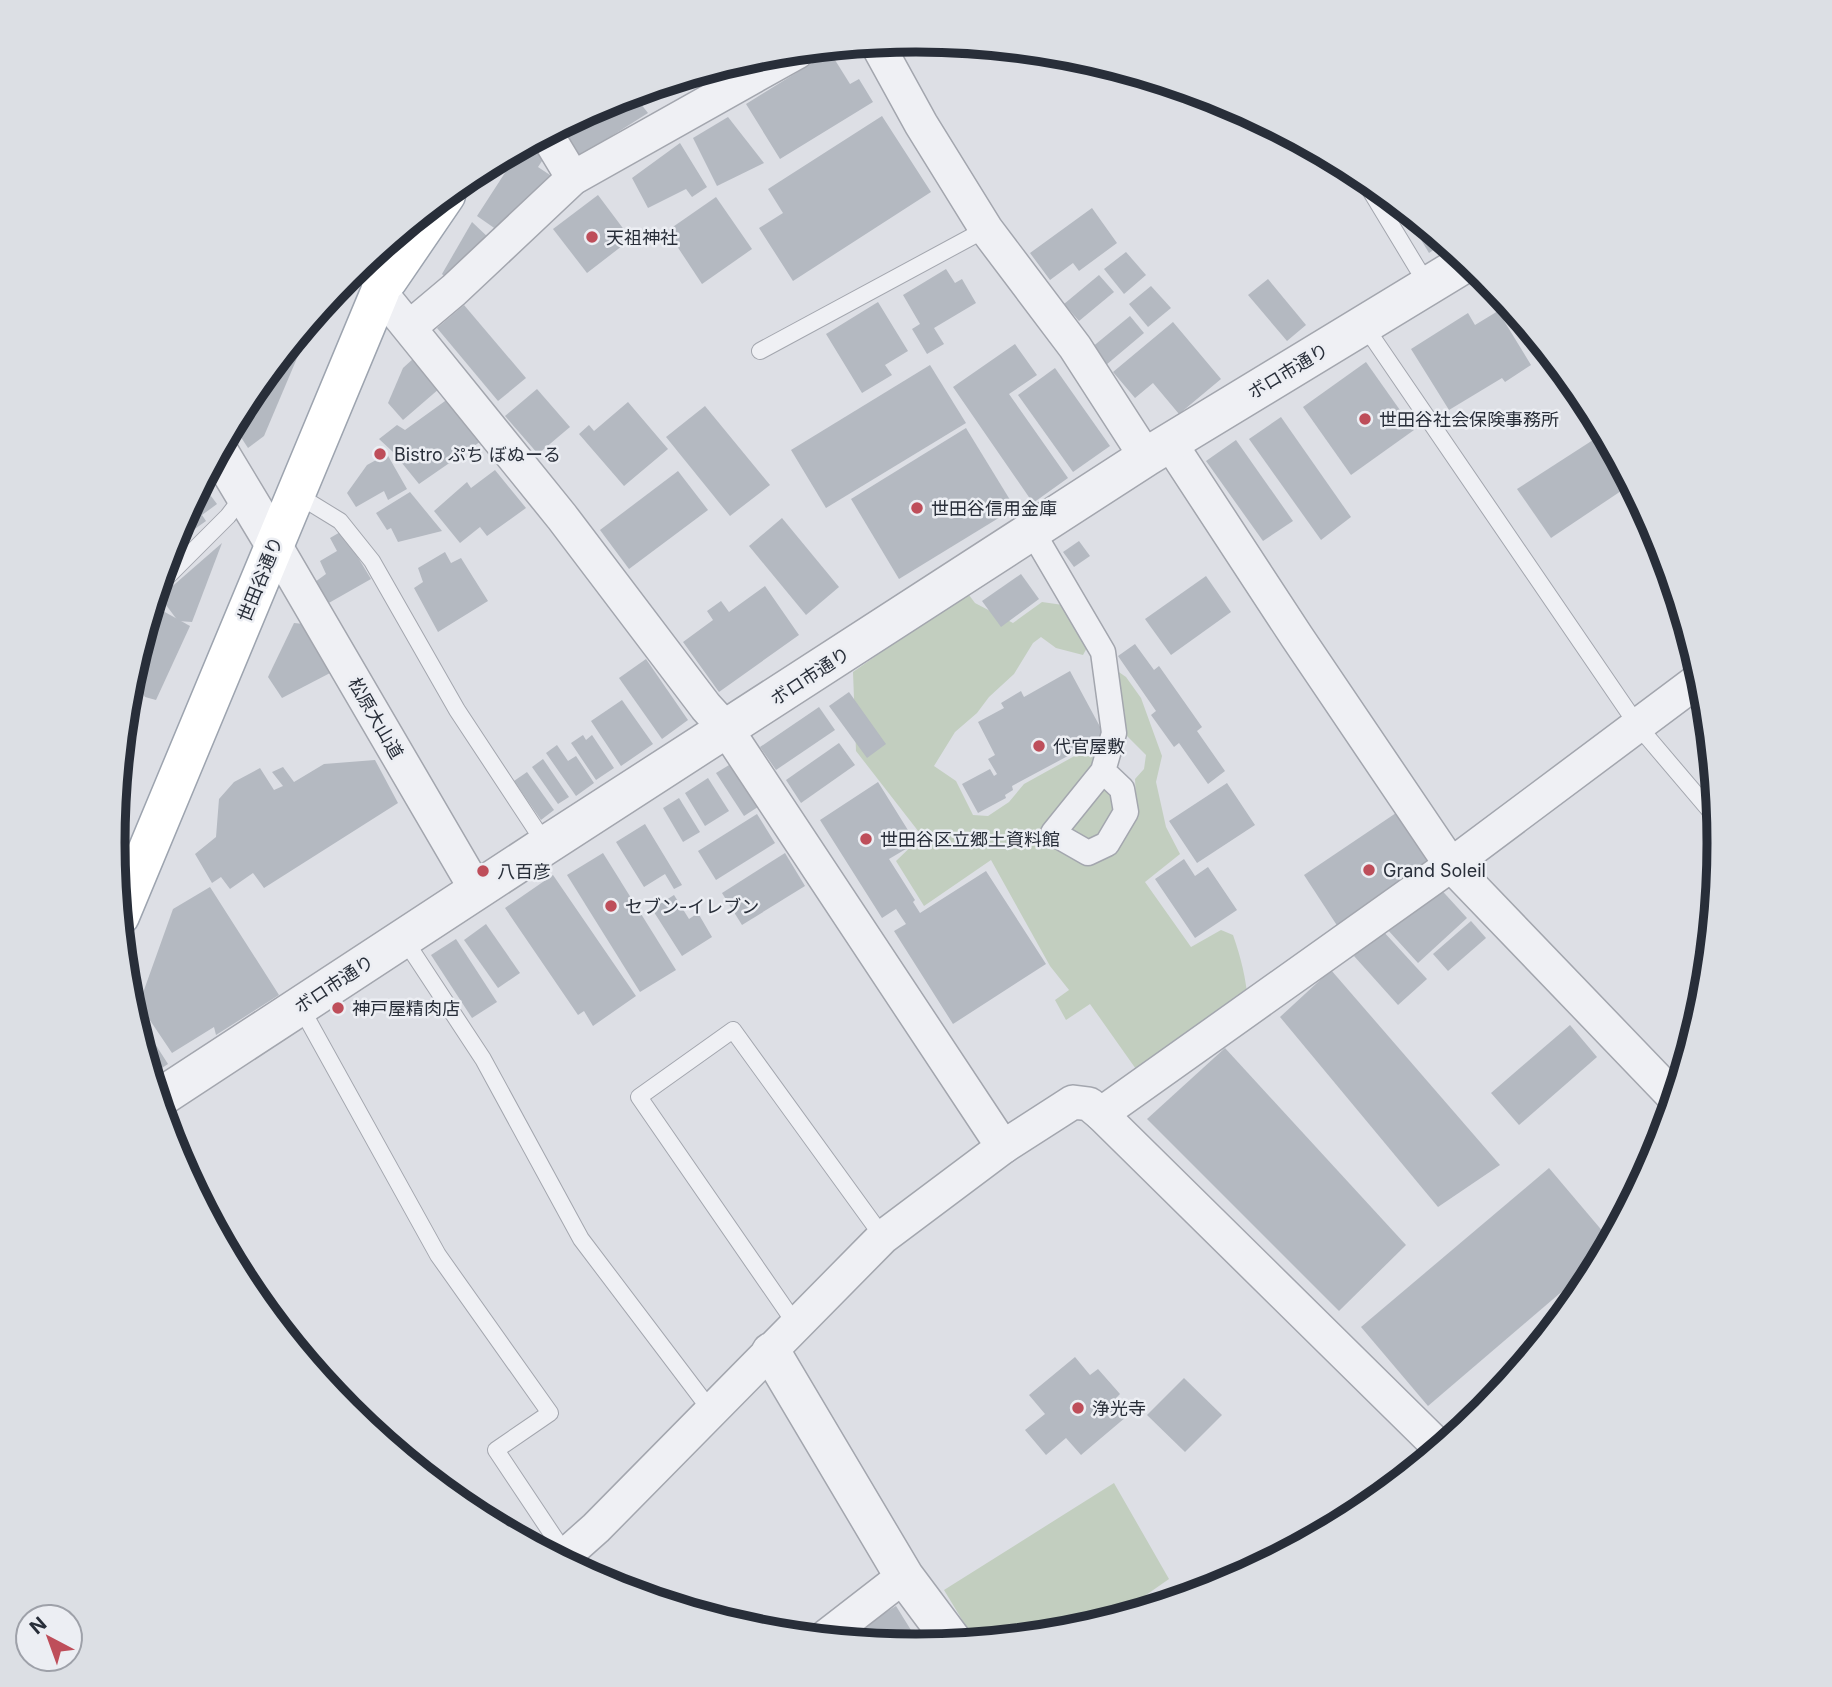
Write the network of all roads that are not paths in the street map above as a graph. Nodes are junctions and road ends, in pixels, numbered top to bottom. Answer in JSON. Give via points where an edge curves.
{"nodes":[{"id":1,"x":882,"y":53,"type":"edge"},
{"id":2,"x":772,"y":66,"type":"edge"},
{"id":3,"x":551,"y":142,"type":"edge"},
{"id":4,"x":573,"y":178,"type":"junction"},
{"id":5,"x":1377,"y":201,"type":"edge"},
{"id":6,"x":429,"y":220,"type":"edge"},
{"id":7,"x":986,"y":229,"type":"junction"},
{"id":8,"x":388,"y":255,"type":"edge"},
{"id":9,"x":1458,"y":268,"type":"edge"},
{"id":10,"x":1428,"y":286,"type":"junction"},
{"id":11,"x":380,"y":292,"type":"junction"},
{"id":12,"x":1364,"y":325,"type":"junction"},
{"id":13,"x":410,"y":327,"type":"junction"},
{"id":14,"x":760,"y":351,"type":"dead end"},
{"id":15,"x":1158,"y":450,"type":"junction"},
{"id":16,"x":224,"y":461,"type":"edge"},
{"id":17,"x":295,"y":494,"type":"junction"},
{"id":18,"x":244,"y":495,"type":"junction"},
{"id":19,"x":1032,"y":531,"type":"junction"},
{"id":20,"x":275,"y":545,"type":"junction"},
{"id":21,"x":174,"y":570,"type":"edge"},
{"id":22,"x":1691,"y":685,"type":"edge"},
{"id":23,"x":1638,"y":726,"type":"junction"},
{"id":24,"x":727,"y":730,"type":"junction"},
{"id":25,"x":1103,"y":771,"type":"dead end"},
{"id":26,"x":1706,"y":805,"type":"edge"},
{"id":27,"x":546,"y":845,"type":"junction"},
{"id":28,"x":1451,"y":865,"type":"junction"},
{"id":29,"x":477,"y":891,"type":"junction"},
{"id":30,"x":127,"y":898,"type":"edge"},
{"id":31,"x":404,"y":939,"type":"junction"},
{"id":32,"x":300,"y":1006,"type":"junction"},
{"id":33,"x":1667,"y":1090,"type":"edge"},
{"id":34,"x":166,"y":1094,"type":"edge"},
{"id":35,"x":1101,"y":1114,"type":"junction"},
{"id":36,"x":1003,"y":1147,"type":"junction"},
{"id":37,"x":884,"y":1237,"type":"junction"},
{"id":38,"x":784,"y":1339,"type":"junction"},
{"id":39,"x":712,"y":1412,"type":"junction"},
{"id":40,"x":1434,"y":1442,"type":"edge"},
{"id":41,"x":558,"y":1549,"type":"edge"},
{"id":42,"x":567,"y":1553,"type":"edge"},
{"id":43,"x":904,"y":1576,"type":"junction"},
{"id":44,"x":834,"y":1630,"type":"edge"},
{"id":45,"x":947,"y":1633,"type":"edge"}],
"edges":[{"from":1,"to":7,"type":"street"},
{"from":2,"to":4,"type":"street"},
{"from":3,"to":4,"type":"street"},
{"from":4,"to":13,"type":"street"},
{"from":5,"to":10,"type":"lane"},
{"from":6,"to":11,"type":"main road"},
{"from":7,"to":14,"type":"lane"},
{"from":7,"to":15,"type":"street"},
{"from":8,"to":11,"type":"main road","name":"世田谷通り"},
{"from":9,"to":10,"type":"street","name":"ボロ市通り"},
{"from":10,"to":12,"type":"street","name":"ボロ市通り"},
{"from":11,"to":13,"type":"street"},
{"from":11,"to":17,"type":"main road","name":"世田谷通り"},
{"from":12,"to":15,"type":"street","name":"ボロ市通り"},
{"from":12,"to":23,"type":"lane"},
{"from":13,"to":24,"type":"street"},
{"from":15,"to":19,"type":"street","name":"ボロ市通り"},
{"from":15,"to":28,"type":"street","via":[[1297,637]]},
{"from":16,"to":18,"type":"street"},
{"from":17,"to":20,"type":"main road","name":"世田谷通り"},
{"from":17,"to":27,"type":"lane","via":[[340,521],[372,561],[457,710]]},
{"from":18,"to":20,"type":"street"},
{"from":18,"to":21,"type":"lane"},
{"from":19,"to":24,"type":"street","name":"ボロ市通り"},
{"from":19,"to":25,"type":"street","via":[[1103,652],[1114,733]]},
{"from":20,"to":29,"type":"street","name":"松原大山道"},
{"from":20,"to":30,"type":"main road","name":"世田谷通り"},
{"from":22,"to":23,"type":"street"},
{"from":23,"to":26,"type":"lane"},
{"from":23,"to":28,"type":"street"},
{"from":24,"to":27,"type":"street","name":"ボロ市通り"},
{"from":24,"to":36,"type":"street"},
{"from":27,"to":29,"type":"street","name":"ボロ市通り"},
{"from":28,"to":33,"type":"street"},
{"from":28,"to":35,"type":"street"},
{"from":29,"to":31,"type":"street","name":"ボロ市通り"},
{"from":31,"to":32,"type":"street","name":"ボロ市通り"},
{"from":31,"to":39,"type":"lane","via":[[483,1059],[582,1239]]},
{"from":32,"to":34,"type":"street","name":"ボロ市通り"},
{"from":32,"to":41,"type":"lane","via":[[438,1255],[550,1413],[496,1450]]},
{"from":35,"to":36,"type":"street","via":[[1089,1104],[1073,1102]]},
{"from":35,"to":40,"type":"street"},
{"from":36,"to":37,"type":"street"},
{"from":37,"to":38,"type":"street"},
{"from":37,"to":38,"type":"lane","via":[[733,1030],[639,1097]]},
{"from":38,"to":39,"type":"street"},
{"from":38,"to":43,"type":"street"},
{"from":39,"to":42,"type":"street"},
{"from":43,"to":44,"type":"street"},
{"from":43,"to":45,"type":"street"}]}
